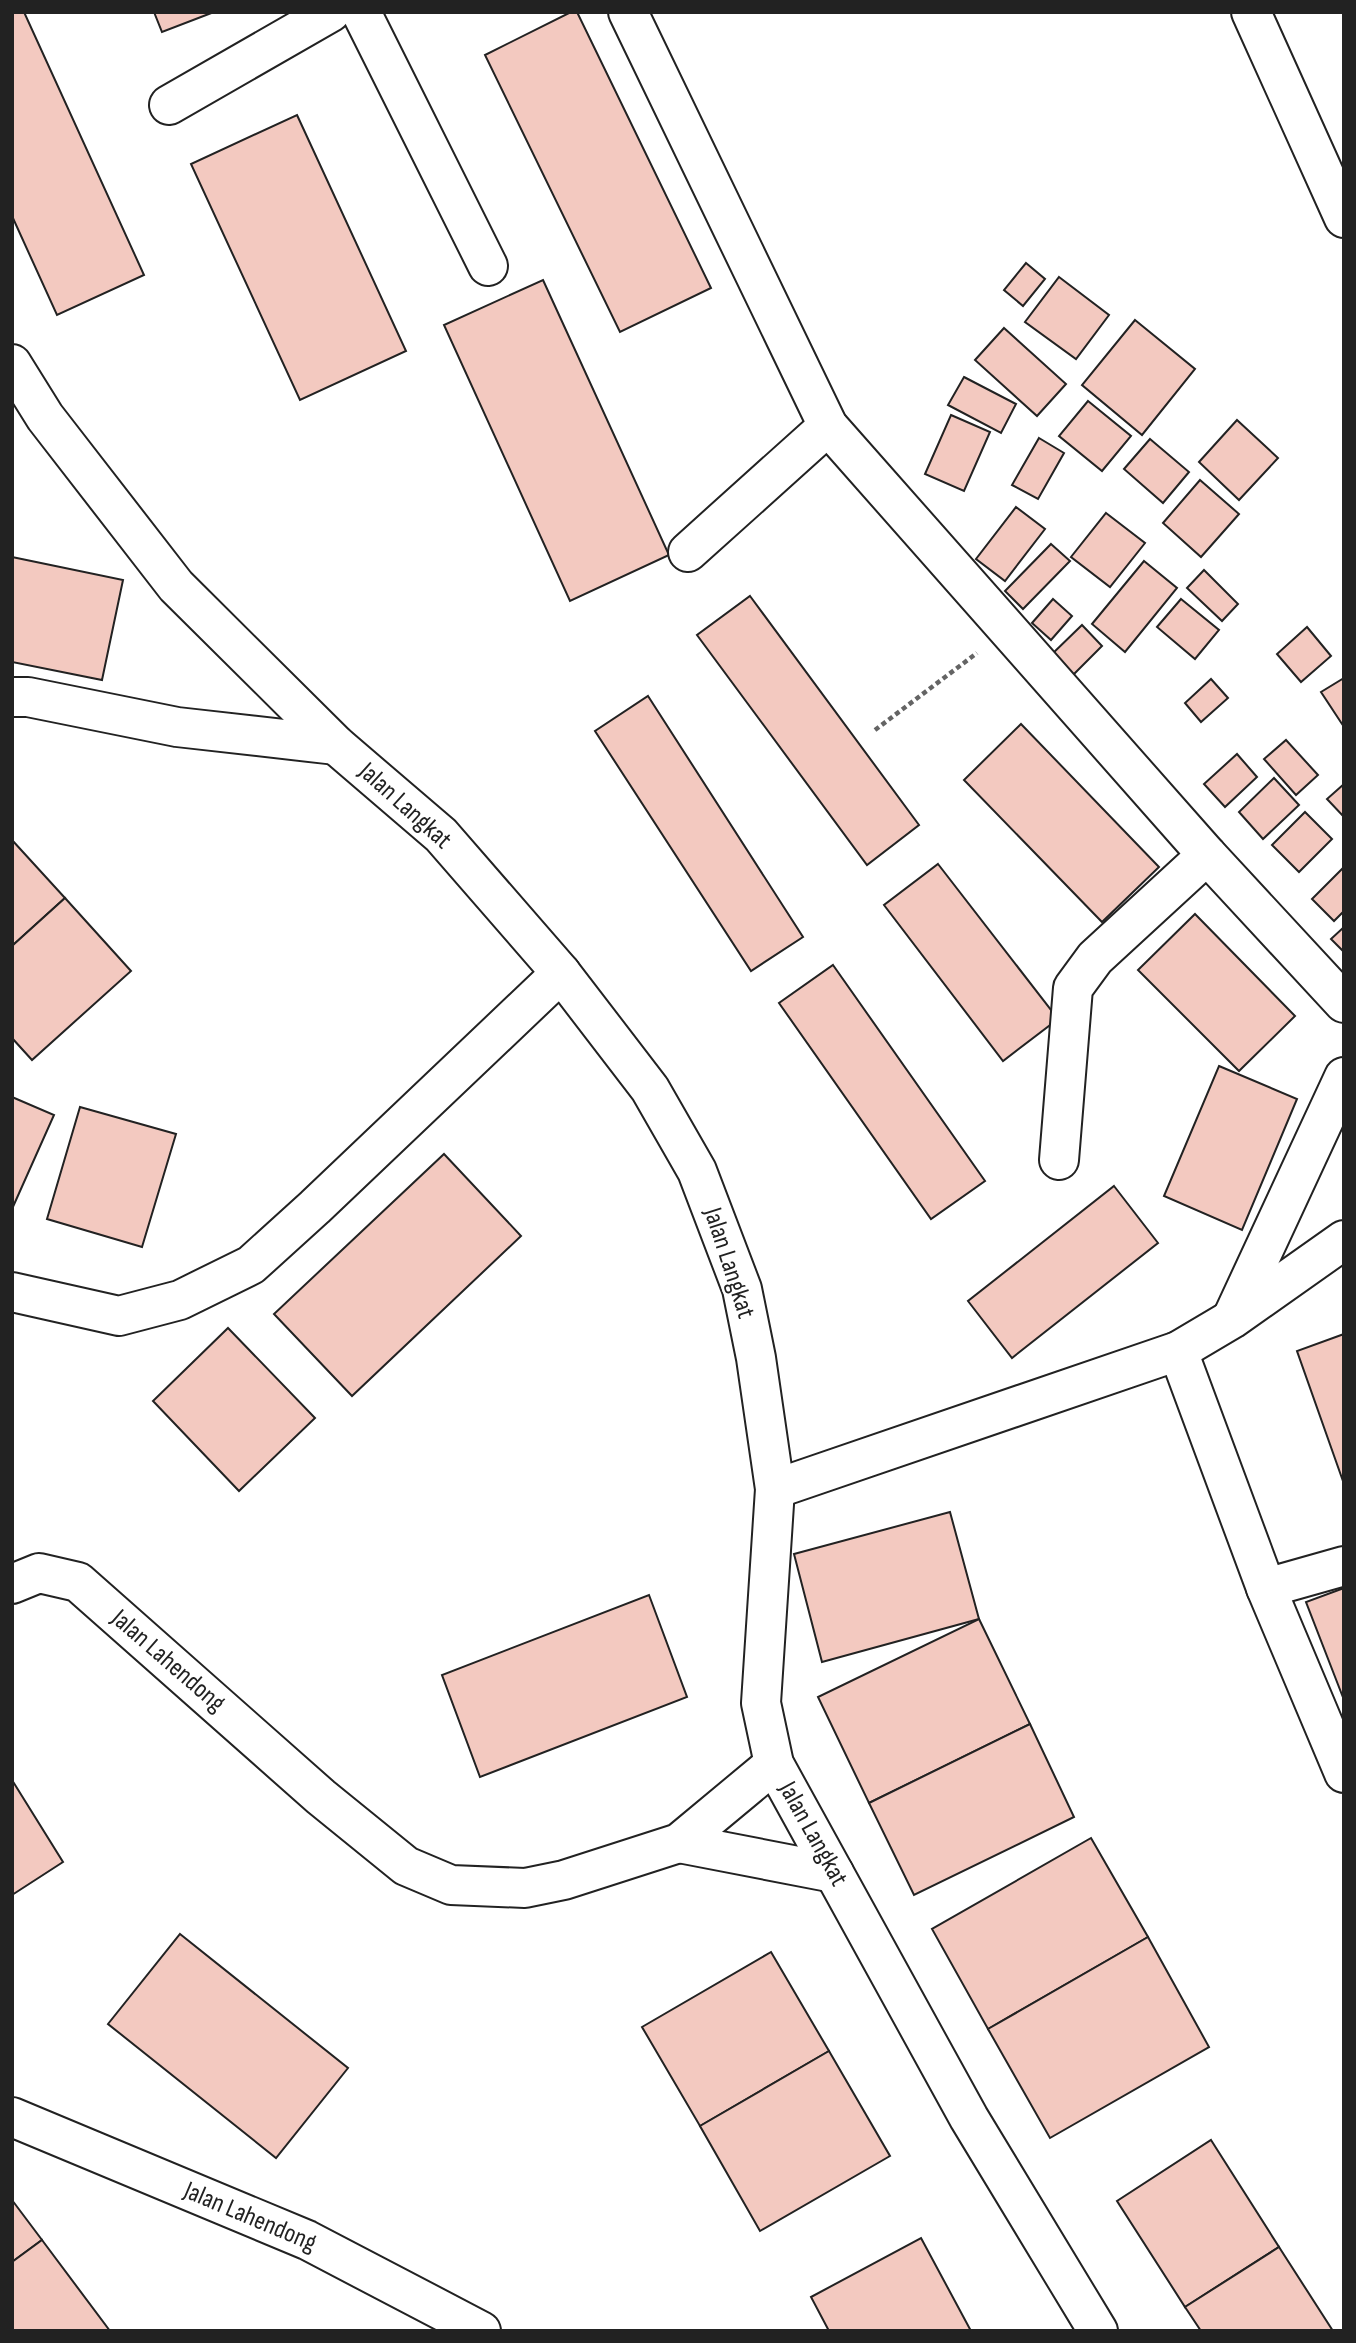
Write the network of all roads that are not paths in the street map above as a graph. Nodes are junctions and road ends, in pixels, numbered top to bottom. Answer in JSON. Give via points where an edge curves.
{"nodes":[{"id":1,"x":331,"y":12,"type":"edge"},
{"id":2,"x":360,"y":12,"type":"edge"},
{"id":3,"x":628,"y":12,"type":"edge"},
{"id":4,"x":1251,"y":12,"type":"edge"},
{"id":5,"x":169,"y":105,"type":"dead end"},
{"id":6,"x":1344,"y":218,"type":"edge"},
{"id":7,"x":488,"y":266,"type":"dead end"},
{"id":8,"x":12,"y":364,"type":"edge"},
{"id":9,"x":828,"y":426,"type":"junction"},
{"id":10,"x":688,"y":552,"type":"dead end"},
{"id":11,"x":12,"y":696,"type":"edge"},
{"id":12,"x":336,"y":745,"type":"junction"},
{"id":13,"x":1208,"y":855,"type":"junction"},
{"id":14,"x":561,"y":973,"type":"junction"},
{"id":15,"x":1344,"y":1003,"type":"edge"},
{"id":16,"x":1344,"y":1077,"type":"edge"},
{"id":17,"x":1059,"y":1160,"type":"dead end"},
{"id":18,"x":1344,"y":1240,"type":"edge"},
{"id":19,"x":12,"y":1293,"type":"edge"},
{"id":20,"x":1232,"y":1319,"type":"junction"},
{"id":21,"x":1178,"y":1351,"type":"junction"},
{"id":22,"x":775,"y":1489,"type":"junction"},
{"id":23,"x":1344,"y":1566,"type":"edge"},
{"id":24,"x":12,"y":1584,"type":"edge"},
{"id":25,"x":1266,"y":1588,"type":"junction"},
{"id":26,"x":774,"y":1764,"type":"junction"},
{"id":27,"x":1344,"y":1773,"type":"edge"},
{"id":28,"x":679,"y":1843,"type":"junction"},
{"id":29,"x":834,"y":1873,"type":"junction"},
{"id":30,"x":12,"y":2117,"type":"edge"},
{"id":31,"x":481,"y":2331,"type":"edge"},
{"id":32,"x":1098,"y":2331,"type":"edge"}],
"edges":[{"from":1,"to":5,"type":"street"},
{"from":2,"to":7,"type":"street"},
{"from":3,"to":9,"type":"street"},
{"from":4,"to":6,"type":"street"},
{"from":8,"to":12,"type":"street","name":"Jalan Langkat","via":[[46,417],[176,586]]},
{"from":9,"to":10,"type":"street"},
{"from":9,"to":13,"type":"street"},
{"from":11,"to":12,"type":"street","via":[[177,727]]},
{"from":12,"to":14,"type":"street","name":"Jalan Langkat","via":[[440,835]]},
{"from":13,"to":15,"type":"street"},
{"from":13,"to":17,"type":"street","via":[[1095,957],[1073,988]]},
{"from":14,"to":19,"type":"street","via":[[251,1265],[180,1300],[119,1316]]},
{"from":14,"to":22,"type":"street","name":"Jalan Langkat","via":[[650,1089],[697,1171],[742,1289]]},
{"from":16,"to":20,"type":"street"},
{"from":18,"to":20,"type":"street"},
{"from":20,"to":21,"type":"street"},
{"from":21,"to":22,"type":"street"},
{"from":21,"to":25,"type":"street"},
{"from":22,"to":26,"type":"street","name":"Jalan Langkat","via":[[761,1703]]},
{"from":23,"to":25,"type":"street"},
{"from":24,"to":28,"type":"street","name":"Jalan Lahendong","via":[[39,1573],[78,1582],[405,1866],[451,1885],[525,1888]]},
{"from":25,"to":27,"type":"street"},
{"from":26,"to":28,"type":"street"},
{"from":26,"to":29,"type":"street","name":"Jalan Langkat"},
{"from":28,"to":29,"type":"street"},
{"from":29,"to":32,"type":"street","name":"Jalan Langkat","via":[[969,2118]]},
{"from":30,"to":31,"type":"street","name":"Jalan Lahendong","via":[[307,2240]]}]}
